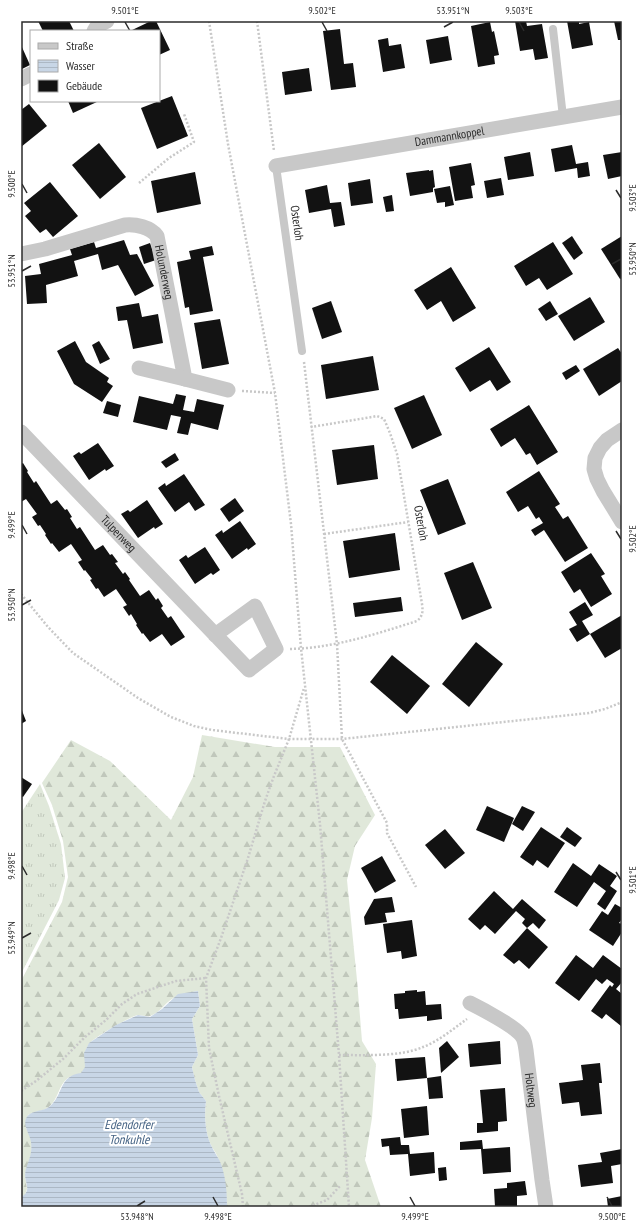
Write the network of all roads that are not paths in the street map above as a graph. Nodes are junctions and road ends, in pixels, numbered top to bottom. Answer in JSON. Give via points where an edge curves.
{"nodes":[{"id":1,"x":552,"y":29,"type":"dead end"},
{"id":2,"x":30,"y":74,"type":"edge"},
{"id":3,"x":21,"y":79,"type":"edge"},
{"id":4,"x":622,"y":107,"type":"edge"},
{"id":5,"x":563,"y":117,"type":"junction"},
{"id":6,"x":276,"y":166,"type":"joint"},
{"id":7,"x":21,"y":254,"type":"edge"},
{"id":8,"x":302,"y":351,"type":"road end"},
{"id":9,"x":139,"y":368,"type":"dead end"},
{"id":10,"x":185,"y":379,"type":"junction"},
{"id":11,"x":228,"y":390,"type":"road end"},
{"id":12,"x":622,"y":430,"type":"edge"},
{"id":13,"x":21,"y":432,"type":"edge"},
{"id":14,"x":622,"y":522,"type":"edge"},
{"id":15,"x":215,"y":635,"type":"junction"},
{"id":16,"x":476,"y":1006,"type":"road end"},
{"id":17,"x":546,"y":1207,"type":"edge"}],
"edges":[{"from":1,"to":5,"type":"lane"},
{"from":2,"to":3,"type":"street"},
{"from":4,"to":5,"type":"street","name":"Dammannkoppel"},
{"from":5,"to":6,"type":"street","name":"Dammannkoppel"},
{"from":6,"to":8,"type":"lane","name":"Osterloh"},
{"from":7,"to":10,"type":"street","name":"Holunderweg","via":[[125,225],[138,225],[153,232],[158,240]]},
{"from":9,"to":10,"type":"street"},
{"from":10,"to":11,"type":"street"},
{"from":12,"to":14,"type":"street","via":[[600,448],[595,458],[594,469],[603,491]]},
{"from":13,"to":15,"type":"street","name":"Tulpenweg"},
{"from":15,"to":15,"type":"street","name":"Tulpenweg","via":[[255,606],[276,649],[248,670]]},
{"from":16,"to":17,"type":"street","name":"Holtweg","via":[[510,1026],[524,1039]]}]}
